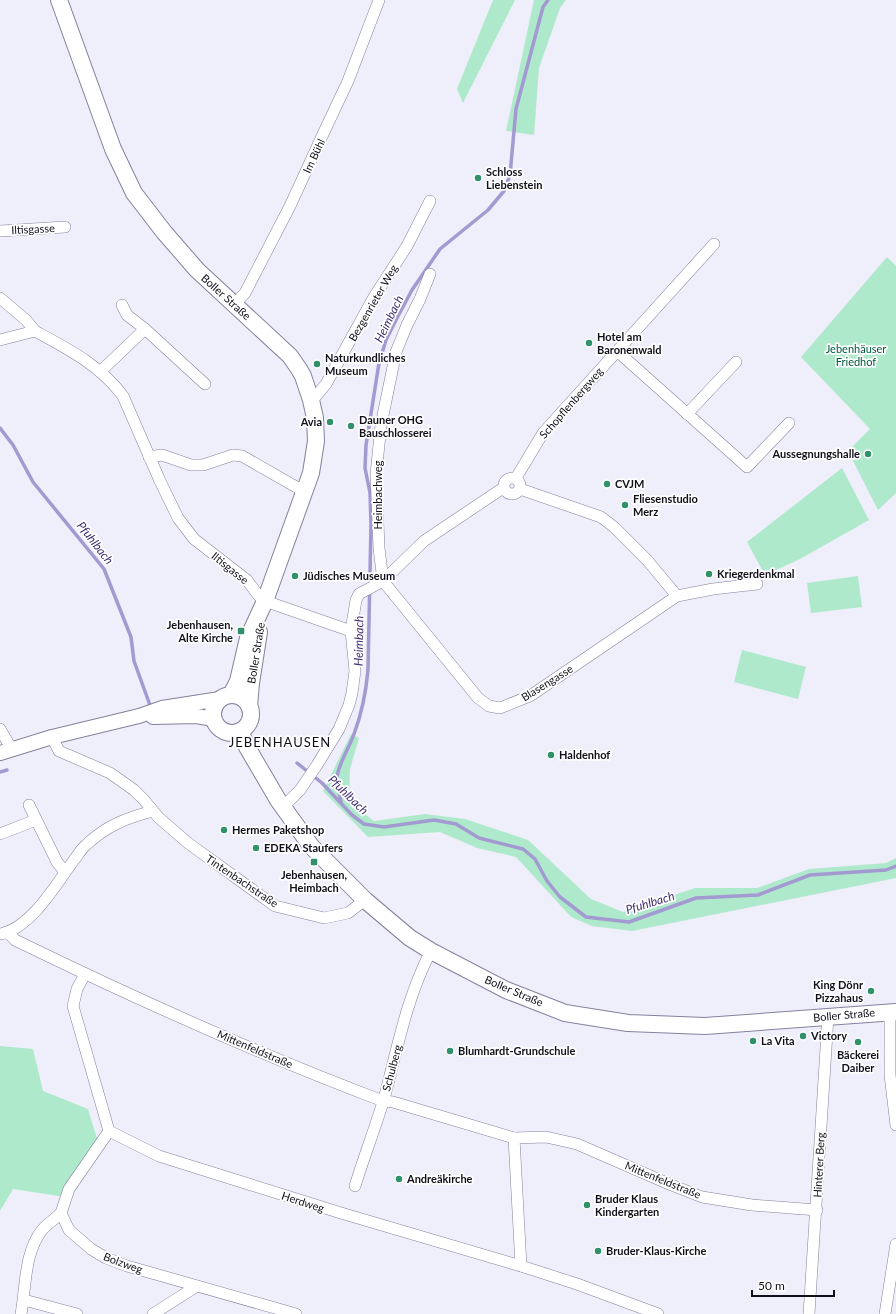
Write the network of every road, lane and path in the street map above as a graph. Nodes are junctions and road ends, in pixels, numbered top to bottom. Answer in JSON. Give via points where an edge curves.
{"nodes":[{"id":1,"x":59,"y":0,"type":"edge"},
{"id":2,"x":379,"y":0,"type":"edge"},
{"id":3,"x":430,"y":202,"type":"dead end"},
{"id":4,"x":65,"y":227,"type":"dead end"},
{"id":5,"x":0,"y":231,"type":"edge"},
{"id":6,"x":714,"y":244,"type":"dead end"},
{"id":7,"x":430,"y":274,"type":"dead end"},
{"id":8,"x":0,"y":298,"type":"edge"},
{"id":9,"x":234,"y":304,"type":"junction"},
{"id":10,"x":122,"y":305,"type":"dead end"},
{"id":11,"x":145,"y":329,"type":"junction"},
{"id":12,"x":35,"y":331,"type":"junction"},
{"id":13,"x":0,"y":340,"type":"edge"},
{"id":14,"x":617,"y":351,"type":"junction"},
{"id":15,"x":736,"y":362,"type":"dead end"},
{"id":16,"x":101,"y":371,"type":"junction"},
{"id":17,"x":205,"y":384,"type":"dead end"},
{"id":18,"x":311,"y":400,"type":"junction"},
{"id":19,"x":687,"y":414,"type":"junction"},
{"id":20,"x":789,"y":423,"type":"dead end"},
{"id":21,"x":150,"y":457,"type":"junction"},
{"id":22,"x":518,"y":483,"type":"junction"},
{"id":23,"x":304,"y":492,"type":"junction"},
{"id":24,"x":382,"y":582,"type":"junction"},
{"id":25,"x":757,"y":584,"type":"dead end"},
{"id":26,"x":677,"y":596,"type":"junction"},
{"id":27,"x":265,"y":601,"type":"junction"},
{"id":28,"x":351,"y":630,"type":"junction"},
{"id":29,"x":225,"y":697,"type":"junction"},
{"id":30,"x":249,"y":706,"type":"junction"},
{"id":31,"x":138,"y":716,"type":"junction"},
{"id":32,"x":214,"y":719,"type":"junction"},
{"id":33,"x":0,"y":729,"type":"edge"},
{"id":34,"x":240,"y":730,"type":"junction"},
{"id":35,"x":52,"y":737,"type":"junction"},
{"id":36,"x":6,"y":751,"type":"edge"},
{"id":37,"x":29,"y":805,"type":"dead end"},
{"id":38,"x":283,"y":807,"type":"junction"},
{"id":39,"x":152,"y":811,"type":"junction"},
{"id":40,"x":36,"y":820,"type":"junction"},
{"id":41,"x":0,"y":834,"type":"edge"},
{"id":42,"x":65,"y":872,"type":"junction"},
{"id":43,"x":365,"y":900,"type":"junction"},
{"id":44,"x":4,"y":933,"type":"edge"},
{"id":45,"x":430,"y":951,"type":"junction"},
{"id":46,"x":85,"y":974,"type":"junction"},
{"id":47,"x":893,"y":1012,"type":"edge"},
{"id":48,"x":828,"y":1017,"type":"junction"},
{"id":49,"x":383,"y":1101,"type":"junction"},
{"id":50,"x":896,"y":1125,"type":"edge"},
{"id":51,"x":109,"y":1131,"type":"junction"},
{"id":52,"x":514,"y":1138,"type":"junction"},
{"id":53,"x":355,"y":1186,"type":"dead end"},
{"id":54,"x":817,"y":1210,"type":"junction"},
{"id":55,"x":61,"y":1213,"type":"junction"},
{"id":56,"x":896,"y":1244,"type":"edge"},
{"id":57,"x":521,"y":1266,"type":"junction"},
{"id":58,"x":197,"y":1286,"type":"junction"},
{"id":59,"x":24,"y":1300,"type":"junction"},
{"id":60,"x":21,"y":1314,"type":"edge"},
{"id":61,"x":77,"y":1314,"type":"edge"},
{"id":62,"x":153,"y":1314,"type":"edge"},
{"id":63,"x":296,"y":1314,"type":"edge"},
{"id":64,"x":658,"y":1314,"type":"edge"},
{"id":65,"x":809,"y":1314,"type":"edge"},
{"id":66,"x":885,"y":1314,"type":"edge"}],
"edges":[{"from":1,"to":9,"type":"main road","name":"Boller Straße","via":[[113,149],[134,193],[197,270]]},
{"from":2,"to":9,"type":"street","name":"Im Bühl","via":[[348,81],[290,206],[244,293]]},
{"from":3,"to":18,"type":"street","name":"Bezgenrieter Weg","via":[[326,384]]},
{"from":4,"to":5,"type":"street","name":"Iltisgasse"},
{"from":6,"to":14,"type":"street","name":"Schopflenbergweg"},
{"from":7,"to":24,"type":"street","name":"Heimbachweg","via":[[396,352],[381,425],[376,474]]},
{"from":8,"to":12,"type":"street","name":"Iltisgasse"},
{"from":9,"to":18,"type":"main road","name":"Boller Straße","via":[[290,356],[303,376]]},
{"from":10,"to":11,"type":"street","via":[[128,315]]},
{"from":11,"to":16,"type":"street"},
{"from":11,"to":17,"type":"street"},
{"from":12,"to":13,"type":"street"},
{"from":12,"to":16,"type":"street","name":"Iltisgasse"},
{"from":14,"to":19,"type":"street"},
{"from":14,"to":22,"type":"street","name":"Schopflenbergweg","via":[[543,433]]},
{"from":15,"to":19,"type":"street"},
{"from":16,"to":21,"type":"street","name":"Iltisgasse","via":[[123,396]]},
{"from":18,"to":23,"type":"main road","name":"Boller Straße","via":[[316,440],[311,473]]},
{"from":19,"to":20,"type":"street","via":[[747,467]]},
{"from":21,"to":23,"type":"street","via":[[162,455],[203,465],[233,455],[242,456]]},
{"from":21,"to":27,"type":"street","name":"Iltisgasse","via":[[178,518],[194,540],[247,580]]},
{"from":22,"to":24,"type":"street","name":"Schopflenbergweg","via":[[513,477],[508,478],[504,488],[424,541]]},
{"from":22,"to":26,"type":"street","via":[[601,517],[647,560]]},
{"from":23,"to":27,"type":"main road","name":"Boller Straße"},
{"from":24,"to":26,"type":"street","name":"Blasengasse","via":[[478,698],[489,706],[500,708],[530,696]]},
{"from":24,"to":28,"type":"street","via":[[359,594]]},
{"from":25,"to":26,"type":"street"},
{"from":27,"to":28,"type":"street","name":"Iltisgasse"},
{"from":27,"to":29,"type":"main road","name":"Boller Straße","via":[[248,638],[238,682]]},
{"from":27,"to":30,"type":"main road","name":"Boller Straße"},
{"from":28,"to":38,"type":"street","via":[[355,671],[349,705],[339,729],[317,764],[300,790]]},
{"from":29,"to":30,"type":"main road","via":[[242,698]]},
{"from":29,"to":31,"type":"street","via":[[162,708]]},
{"from":29,"to":32,"type":"main road","via":[[214,708]]},
{"from":30,"to":34,"type":"main road","via":[[251,712],[248,723]]},
{"from":31,"to":32,"type":"street","via":[[196,716]]},
{"from":31,"to":35,"type":"street"},
{"from":32,"to":34,"type":"main road","via":[[222,730]]},
{"from":33,"to":36,"type":"street"},
{"from":34,"to":38,"type":"main road","name":"Boller Straße","via":[[247,747]]},
{"from":35,"to":36,"type":"street"},
{"from":35,"to":39,"type":"street","name":"Tintenbachstraße","via":[[58,751],[110,773],[134,790]]},
{"from":37,"to":40,"type":"street"},
{"from":38,"to":43,"type":"main road","name":"Boller Straße","via":[[311,846]]},
{"from":39,"to":42,"type":"street","via":[[116,823],[99,834],[84,846]]},
{"from":39,"to":43,"type":"street","name":"Tintenbachstraße","via":[[188,843],[275,906],[324,918],[348,913]]},
{"from":40,"to":41,"type":"street"},
{"from":40,"to":42,"type":"street","via":[[57,862]]},
{"from":42,"to":44,"type":"street","via":[[39,907],[21,924]]},
{"from":43,"to":45,"type":"main road","name":"Boller Straße","via":[[410,938]]},
{"from":44,"to":46,"type":"street","name":"Mittenfeldstraße"},
{"from":45,"to":48,"type":"main road","name":"Boller Straße","via":[[514,992],[565,1012],[605,1020],[705,1026]]},
{"from":45,"to":49,"type":"street","name":"Schulberg","via":[[421,970],[402,1029]]},
{"from":46,"to":49,"type":"street","name":"Mittenfeldstraße","via":[[327,1080]]},
{"from":46,"to":51,"type":"street","via":[[77,989],[73,1006]]},
{"from":47,"to":48,"type":"main road","name":"Boller Straße"},
{"from":47,"to":50,"type":"street","via":[[890,1075]]},
{"from":48,"to":54,"type":"street","name":"Hinterer Berg"},
{"from":49,"to":52,"type":"street","name":"Mittenfeldstraße"},
{"from":49,"to":53,"type":"street","name":"Schulberg"},
{"from":51,"to":55,"type":"street","via":[[69,1189]]},
{"from":51,"to":57,"type":"street","name":"Herdweg","via":[[159,1156]]},
{"from":52,"to":54,"type":"street","name":"Mittenfeldstraße","via":[[546,1137],[577,1144],[702,1197],[752,1205]]},
{"from":52,"to":57,"type":"street"},
{"from":54,"to":65,"type":"street","name":"Hinterer Berg"},
{"from":55,"to":58,"type":"street","name":"Bolzweg","via":[[69,1230],[90,1249],[106,1258]]},
{"from":55,"to":59,"type":"street","via":[[42,1230],[34,1244],[28,1264]]},
{"from":56,"to":66,"type":"street"},
{"from":57,"to":64,"type":"street","name":"Herdweg"},
{"from":58,"to":62,"type":"street"},
{"from":58,"to":63,"type":"street","name":"Bolzweg"},
{"from":59,"to":60,"type":"street"},
{"from":59,"to":61,"type":"street"}]}
